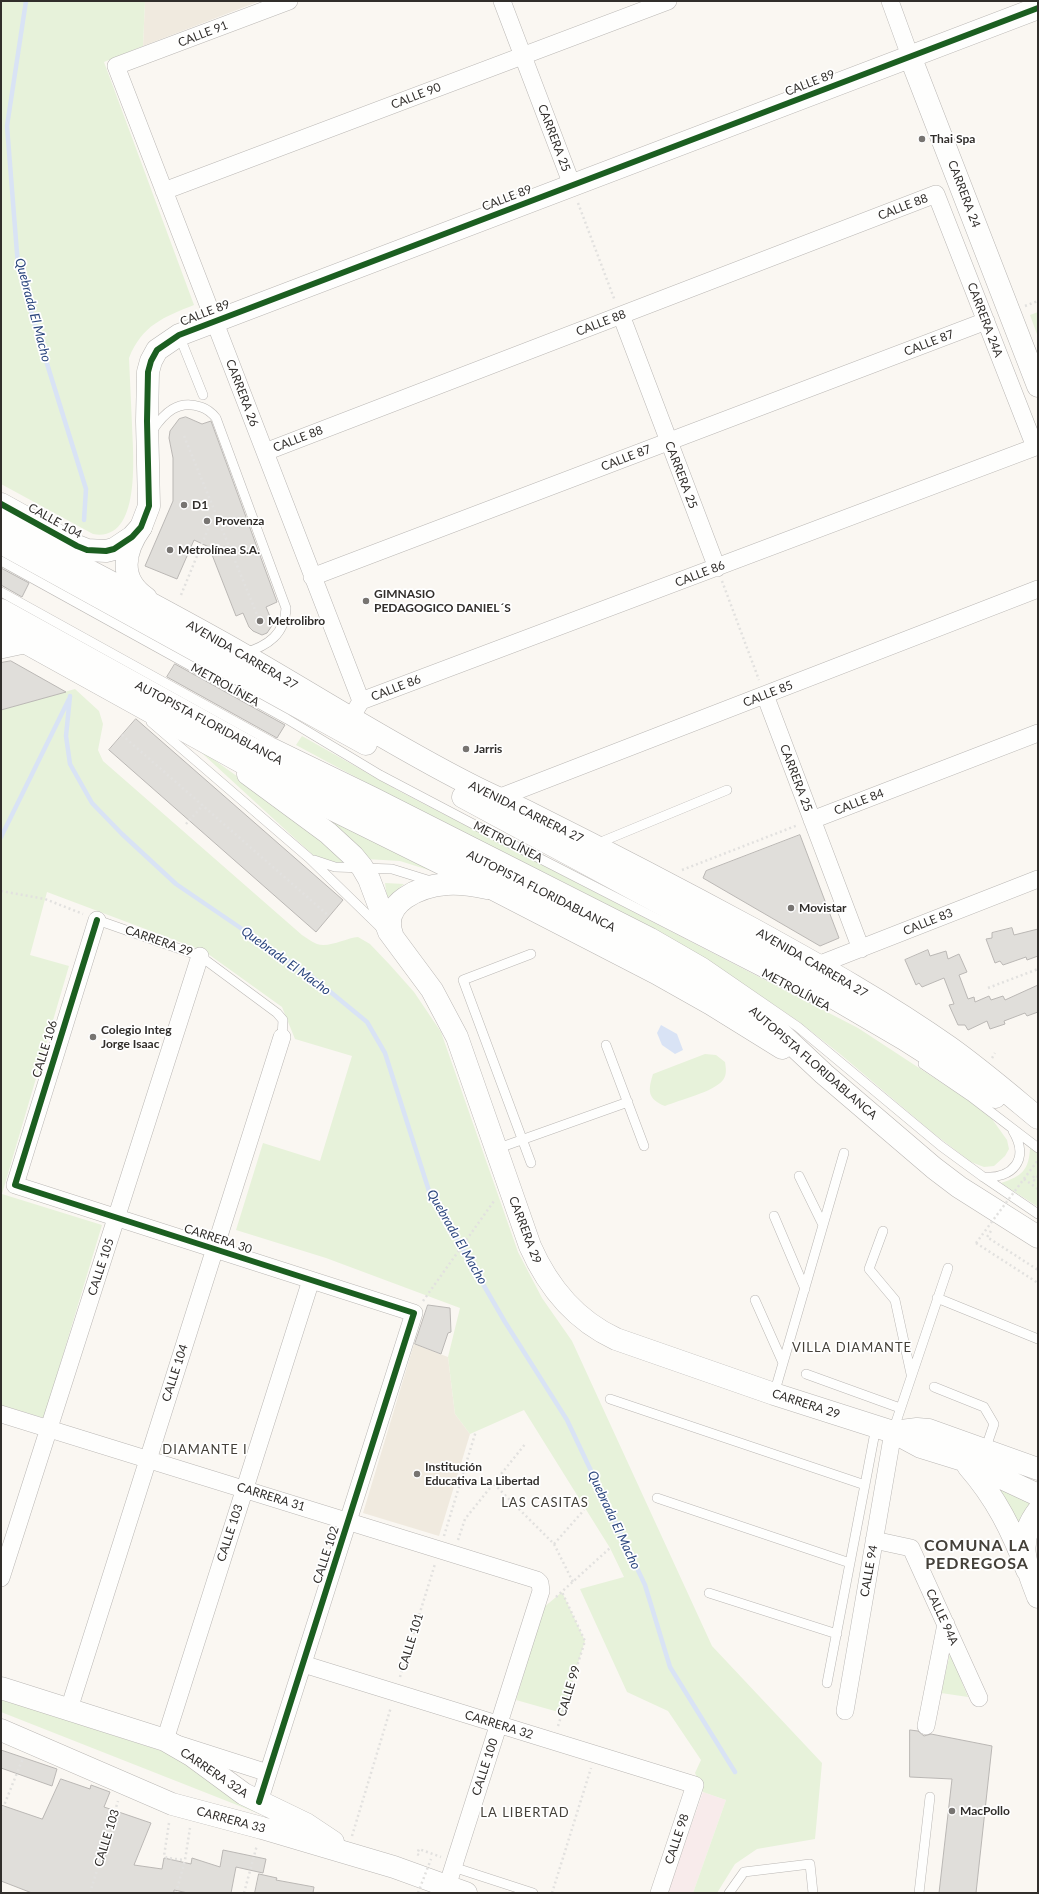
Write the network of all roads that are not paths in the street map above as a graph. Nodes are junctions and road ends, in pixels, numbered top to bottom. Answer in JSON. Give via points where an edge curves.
{"nodes":[{"id":1,"x":290,"y":1,"type":"edge"},
{"id":2,"x":502,"y":1,"type":"edge"},
{"id":3,"x":668,"y":1,"type":"edge"},
{"id":4,"x":890,"y":1,"type":"edge"},
{"id":5,"x":1038,"y":8,"type":"edge"},
{"id":6,"x":523,"y":56,"type":"junction"},
{"id":7,"x":910,"y":56,"type":"junction"},
{"id":8,"x":116,"y":66,"type":"joint"},
{"id":9,"x":572,"y":185,"type":"junction"},
{"id":10,"x":164,"y":191,"type":"junction"},
{"id":11,"x":936,"y":194,"type":"joint"},
{"id":12,"x":621,"y":315,"type":"junction"},
{"id":13,"x":215,"y":321,"type":"junction"},
{"id":14,"x":986,"y":322,"type":"junction"},
{"id":15,"x":179,"y":335,"type":"junction"},
{"id":16,"x":1038,"y":386,"type":"edge"},
{"id":17,"x":203,"y":395,"type":"dead end"},
{"id":18,"x":148,"y":437,"type":"junction"},
{"id":19,"x":669,"y":442,"type":"junction"},
{"id":20,"x":1036,"y":446,"type":"edge"},
{"id":21,"x":264,"y":452,"type":"junction"},
{"id":22,"x":1,"y":504,"type":"edge"},
{"id":23,"x":1,"y":523,"type":"edge"},
{"id":24,"x":141,"y":527,"type":"junction"},
{"id":25,"x":1,"y":543,"type":"edge"},
{"id":26,"x":1,"y":561,"type":"edge"},
{"id":27,"x":716,"y":568,"type":"junction"},
{"id":28,"x":312,"y":577,"type":"junction"},
{"id":29,"x":1038,"y":589,"type":"edge"},
{"id":30,"x":1,"y":592,"type":"edge"},
{"id":31,"x":159,"y":607,"type":"junction"},
{"id":32,"x":1,"y":610,"type":"edge"},
{"id":33,"x":1,"y":629,"type":"edge"},
{"id":34,"x":28,"y":644,"type":"junction"},
{"id":35,"x":1,"y":650,"type":"edge"},
{"id":36,"x":241,"y":654,"type":"junction"},
{"id":37,"x":115,"y":691,"type":"junction"},
{"id":38,"x":765,"y":695,"type":"junction"},
{"id":39,"x":356,"y":710,"type":"junction"},
{"id":40,"x":1038,"y":733,"type":"edge"},
{"id":41,"x":201,"y":738,"type":"junction"},
{"id":42,"x":727,"y":790,"type":"dead end"},
{"id":43,"x":498,"y":798,"type":"junction"},
{"id":44,"x":812,"y":820,"type":"junction"},
{"id":45,"x":593,"y":845,"type":"junction"},
{"id":46,"x":309,"y":858,"type":"junction"},
{"id":47,"x":362,"y":867,"type":"junction"},
{"id":48,"x":1038,"y":879,"type":"edge"},
{"id":49,"x":448,"y":884,"type":"junction"},
{"id":50,"x":493,"y":889,"type":"junction"},
{"id":51,"x":97,"y":920,"type":"joint"},
{"id":52,"x":394,"y":941,"type":"junction"},
{"id":53,"x":861,"y":949,"type":"junction"},
{"id":54,"x":531,"y":954,"type":"dead end"},
{"id":55,"x":200,"y":956,"type":"junction"},
{"id":56,"x":818,"y":965,"type":"junction"},
{"id":57,"x":820,"y":1002,"type":"dead end"},
{"id":58,"x":282,"y":1038,"type":"joint"},
{"id":59,"x":606,"y":1045,"type":"dead end"},
{"id":60,"x":917,"y":1060,"type":"dead end"},
{"id":61,"x":824,"y":1074,"type":"junction"},
{"id":62,"x":628,"y":1102,"type":"junction"},
{"id":63,"x":1038,"y":1118,"type":"edge"},
{"id":64,"x":1038,"y":1125,"type":"edge"},
{"id":65,"x":1012,"y":1128,"type":"junction"},
{"id":66,"x":522,"y":1139,"type":"junction"},
{"id":67,"x":644,"y":1146,"type":"dead end"},
{"id":68,"x":1038,"y":1148,"type":"edge"},
{"id":69,"x":496,"y":1149,"type":"junction"},
{"id":70,"x":844,"y":1153,"type":"dead end"},
{"id":71,"x":531,"y":1163,"type":"dead end"},
{"id":72,"x":799,"y":1176,"type":"dead end"},
{"id":73,"x":982,"y":1176,"type":"junction"},
{"id":74,"x":15,"y":1185,"type":"joint"},
{"id":75,"x":1038,"y":1214,"type":"edge"},
{"id":76,"x":774,"y":1216,"type":"dead end"},
{"id":77,"x":116,"y":1218,"type":"junction"},
{"id":78,"x":823,"y":1225,"type":"junction"},
{"id":79,"x":883,"y":1231,"type":"dead end"},
{"id":80,"x":1038,"y":1237,"type":"edge"},
{"id":81,"x":215,"y":1249,"type":"junction"},
{"id":82,"x":948,"y":1268,"type":"dead end"},
{"id":83,"x":311,"y":1280,"type":"junction"},
{"id":84,"x":804,"y":1288,"type":"junction"},
{"id":85,"x":938,"y":1298,"type":"junction"},
{"id":86,"x":755,"y":1300,"type":"dead end"},
{"id":87,"x":414,"y":1313,"type":"joint"},
{"id":88,"x":1038,"y":1340,"type":"edge"},
{"id":89,"x":783,"y":1363,"type":"junction"},
{"id":90,"x":806,"y":1374,"type":"dead end"},
{"id":91,"x":911,"y":1375,"type":"junction"},
{"id":92,"x":934,"y":1388,"type":"dead end"},
{"id":93,"x":774,"y":1394,"type":"junction"},
{"id":94,"x":610,"y":1399,"type":"dead end"},
{"id":95,"x":900,"y":1408,"type":"junction"},
{"id":96,"x":1,"y":1414,"type":"edge"},
{"id":97,"x":49,"y":1429,"type":"junction"},
{"id":98,"x":884,"y":1430,"type":"junction"},
{"id":99,"x":986,"y":1450,"type":"junction"},
{"id":100,"x":148,"y":1459,"type":"junction"},
{"id":101,"x":963,"y":1460,"type":"junction"},
{"id":102,"x":1038,"y":1469,"type":"edge"},
{"id":103,"x":865,"y":1485,"type":"junction"},
{"id":104,"x":245,"y":1488,"type":"junction"},
{"id":105,"x":1038,"y":1495,"type":"edge"},
{"id":106,"x":657,"y":1498,"type":"dead end"},
{"id":107,"x":1038,"y":1512,"type":"edge"},
{"id":108,"x":348,"y":1520,"type":"junction"},
{"id":109,"x":874,"y":1540,"type":"junction"},
{"id":110,"x":850,"y":1563,"type":"junction"},
{"id":111,"x":1027,"y":1570,"type":"junction"},
{"id":112,"x":1,"y":1578,"type":"edge"},
{"id":113,"x":540,"y":1583,"type":"joint"},
{"id":114,"x":709,"y":1593,"type":"dead end"},
{"id":115,"x":1038,"y":1597,"type":"edge"},
{"id":116,"x":946,"y":1624,"type":"junction"},
{"id":117,"x":837,"y":1634,"type":"junction"},
{"id":118,"x":303,"y":1664,"type":"junction"},
{"id":119,"x":827,"y":1683,"type":"dead end"},
{"id":120,"x":1,"y":1688,"type":"edge"},
{"id":121,"x":979,"y":1698,"type":"dead end"},
{"id":122,"x":69,"y":1709,"type":"junction"},
{"id":123,"x":845,"y":1711,"type":"dead end"},
{"id":124,"x":498,"y":1725,"type":"junction"},
{"id":125,"x":926,"y":1726,"type":"dead end"},
{"id":126,"x":1,"y":1730,"type":"edge"},
{"id":127,"x":165,"y":1740,"type":"junction"},
{"id":128,"x":268,"y":1774,"type":"junction"},
{"id":129,"x":695,"y":1785,"type":"joint"},
{"id":130,"x":930,"y":1797,"type":"dead end"},
{"id":131,"x":259,"y":1802,"type":"junction"},
{"id":132,"x":346,"y":1853,"type":"junction"},
{"id":133,"x":453,"y":1885,"type":"edge"},
{"id":134,"x":533,"y":1893,"type":"edge"},
{"id":135,"x":659,"y":1893,"type":"edge"},
{"id":136,"x":729,"y":1893,"type":"edge"},
{"id":137,"x":813,"y":1893,"type":"edge"},
{"id":138,"x":919,"y":1893,"type":"edge"}],
"edges":[{"from":1,"to":8,"type":"street","name":"CALLE 91"},
{"from":2,"to":6,"type":"street","name":"CARRERA 25"},
{"from":3,"to":6,"type":"street","name":"CALLE 90"},
{"from":4,"to":7,"type":"street","name":"CARRERA 24"},
{"from":5,"to":7,"type":"main road","name":"CALLE 89"},
{"from":6,"to":9,"type":"street","name":"CARRERA 25"},
{"from":6,"to":10,"type":"street","name":"CALLE 90"},
{"from":7,"to":9,"type":"main road","name":"CALLE 89"},
{"from":7,"to":16,"type":"main road","name":"CARRERA 24"},
{"from":8,"to":10,"type":"street","name":"CARRERA 26"},
{"from":9,"to":13,"type":"main road","name":"CALLE 89"},
{"from":10,"to":13,"type":"street","name":"CARRERA 26"},
{"from":11,"to":12,"type":"street","name":"CALLE 88"},
{"from":11,"to":14,"type":"street","name":"CARRERA 24A"},
{"from":12,"to":19,"type":"street","name":"CARRERA 25"},
{"from":12,"to":21,"type":"street","name":"CALLE 88"},
{"from":13,"to":15,"type":"main road","name":"CALLE 89"},
{"from":13,"to":21,"type":"street","name":"CARRERA 26"},
{"from":14,"to":19,"type":"street","name":"CALLE 87"},
{"from":14,"to":20,"type":"street","name":"CARRERA 24A"},
{"from":15,"to":17,"type":"lane"},
{"from":15,"to":18,"type":"main road","name":"CALLE 89","via":[[157,350],[151,361],[146,382]]},
{"from":18,"to":24,"type":"main road","name":"CALLE 89","via":[[150,500]]},
{"from":18,"to":36,"type":"lane","via":[[161,418],[179,405],[205,408],[216,418],[286,608],[284,625],[279,633],[262,646]]},
{"from":19,"to":27,"type":"street","name":"CARRERA 25"},
{"from":19,"to":28,"type":"street","name":"CALLE 87"},
{"from":20,"to":27,"type":"street","name":"CALLE 86"},
{"from":21,"to":28,"type":"street","name":"CARRERA 26"},
{"from":22,"to":24,"type":"main road","name":"CALLE 104","via":[[77,546],[96,552],[114,549],[132,537]]},
{"from":23,"to":31,"type":"main road","name":"AVENIDA CARRERA 27"},
{"from":24,"to":31,"type":"main road","via":[[129,546],[127,569],[136,590]]},
{"from":25,"to":64,"type":"main road","via":[[810,984],[904,1039]]},
{"from":26,"to":57,"type":"lane","name":"METROLÍNEA","via":[[286,719],[380,775]]},
{"from":27,"to":39,"type":"street","name":"CALLE 86"},
{"from":28,"to":39,"type":"street","name":"CARRERA 26"},
{"from":29,"to":38,"type":"street","name":"CALLE 85"},
{"from":30,"to":73,"type":"lane","name":"METROLÍNEA","via":[[272,742],[654,933],[705,963],[798,1027],[908,1119]]},
{"from":31,"to":36,"type":"main road","name":"AVENIDA CARRERA 27"},
{"from":32,"to":61,"type":"main road","name":"AUTOPISTA FLORIDABLANCA","via":[[249,747],[339,789],[660,952],[752,1009]]},
{"from":33,"to":34,"type":"main road"},
{"from":34,"to":35,"type":"street"},
{"from":34,"to":37,"type":"main road"},
{"from":36,"to":39,"type":"main road","name":"AVENIDA CARRERA 27"},
{"from":37,"to":41,"type":"main road"},
{"from":37,"to":46,"type":"lane"},
{"from":38,"to":43,"type":"street","name":"CALLE 85"},
{"from":38,"to":44,"type":"street","name":"CARRERA 25"},
{"from":39,"to":43,"type":"main road","name":"AVENIDA CARRERA 27","via":[[470,785]]},
{"from":40,"to":44,"type":"street","name":"CALLE 84"},
{"from":41,"to":47,"type":"main road","name":"CARRERA 29","via":[[328,833]]},
{"from":41,"to":50,"type":"main road","via":[[283,785]]},
{"from":42,"to":45,"type":"lane"},
{"from":43,"to":45,"type":"main road","name":"AVENIDA CARRERA 27"},
{"from":44,"to":53,"type":"street","name":"CARRERA 25"},
{"from":45,"to":56,"type":"main road","name":"AVENIDA CARRERA 27","via":[[680,889]]},
{"from":46,"to":47,"type":"lane","via":[[335,867]]},
{"from":46,"to":52,"type":"lane"},
{"from":47,"to":49,"type":"lane","via":[[392,869]]},
{"from":47,"to":52,"type":"main road","name":"CARRERA 29"},
{"from":48,"to":53,"type":"street","name":"CALLE 83"},
{"from":49,"to":50,"type":"main road","name":"CARRERA 29"},
{"from":49,"to":52,"type":"main road","name":"CARRERA 29","via":[[418,890],[398,904],[390,916],[389,923]]},
{"from":50,"to":61,"type":"main road","via":[[688,990]]},
{"from":51,"to":55,"type":"lane","name":"CARRERA 29"},
{"from":51,"to":74,"type":"street","name":"CALLE 106"},
{"from":52,"to":69,"type":"main road","name":"CARRERA 29","via":[[432,990],[452,1026]]},
{"from":53,"to":56,"type":"street","name":"CALLE 83"},
{"from":54,"to":66,"type":"lane","via":[[463,980]]},
{"from":55,"to":58,"type":"lane","name":"CARRERA 29","via":[[277,1013],[283,1020]]},
{"from":55,"to":77,"type":"street","name":"CALLE 105"},
{"from":56,"to":63,"type":"main road","name":"AVENIDA CARRERA 27","via":[[948,1046]]},
{"from":58,"to":81,"type":"street","name":"CALLE 104"},
{"from":59,"to":62,"type":"lane"},
{"from":60,"to":65,"type":"lane"},
{"from":61,"to":80,"type":"main road","name":"AUTOPISTA FLORIDABLANCA","via":[[947,1178]]},
{"from":62,"to":66,"type":"lane"},
{"from":62,"to":67,"type":"lane"},
{"from":65,"to":68,"type":"lane"},
{"from":65,"to":73,"type":"lane","via":[[1020,1147],[1016,1164],[1002,1176]]},
{"from":66,"to":69,"type":"lane"},
{"from":66,"to":71,"type":"lane"},
{"from":69,"to":93,"type":"main road","name":"CARRERA 29","via":[[538,1264],[557,1294],[586,1322],[616,1339]]},
{"from":70,"to":78,"type":"lane"},
{"from":72,"to":78,"type":"lane"},
{"from":73,"to":75,"type":"lane","name":"METROLÍNEA"},
{"from":74,"to":77,"type":"street","name":"CARRERA 30"},
{"from":76,"to":84,"type":"lane"},
{"from":77,"to":81,"type":"street","name":"CARRERA 30"},
{"from":77,"to":97,"type":"street","name":"CALLE 105"},
{"from":78,"to":84,"type":"lane"},
{"from":79,"to":91,"type":"lane","via":[[869,1269],[895,1300]]},
{"from":81,"to":83,"type":"street","name":"CARRERA 30"},
{"from":81,"to":100,"type":"street","name":"CALLE 104"},
{"from":82,"to":85,"type":"lane"},
{"from":83,"to":87,"type":"street","name":"CARRERA 30"},
{"from":83,"to":104,"type":"street","name":"CALLE 103"},
{"from":84,"to":89,"type":"lane"},
{"from":85,"to":88,"type":"lane"},
{"from":85,"to":91,"type":"lane"},
{"from":86,"to":89,"type":"lane"},
{"from":87,"to":108,"type":"street","name":"CALLE 102"},
{"from":89,"to":93,"type":"lane"},
{"from":90,"to":95,"type":"lane"},
{"from":91,"to":95,"type":"lane"},
{"from":92,"to":99,"type":"lane","via":[[984,1406],[994,1424]]},
{"from":93,"to":98,"type":"main road","name":"CARRERA 29"},
{"from":94,"to":103,"type":"lane"},
{"from":95,"to":98,"type":"lane"},
{"from":96,"to":97,"type":"street","name":"CARRERA 31"},
{"from":97,"to":100,"type":"street","name":"CARRERA 31"},
{"from":97,"to":112,"type":"street","name":"CALLE 105"},
{"from":98,"to":99,"type":"main road","name":"CARRERA 29","via":[[929,1430]]},
{"from":98,"to":101,"type":"main road","name":"CARRERA 29"},
{"from":98,"to":103,"type":"lane"},
{"from":98,"to":109,"type":"street","name":"CALLE 94"},
{"from":99,"to":102,"type":"main road","name":"CARRERA 29"},
{"from":100,"to":104,"type":"street","name":"CARRERA 31"},
{"from":100,"to":122,"type":"street","name":"CALLE 104"},
{"from":101,"to":105,"type":"main road","name":"CARRERA 29"},
{"from":101,"to":111,"type":"main road","via":[[1001,1509]]},
{"from":103,"to":110,"type":"lane"},
{"from":104,"to":108,"type":"street","name":"CARRERA 31"},
{"from":104,"to":127,"type":"street","name":"CALLE 103"},
{"from":106,"to":110,"type":"lane"},
{"from":107,"to":111,"type":"main road","via":[[1031,1522],[1025,1541]]},
{"from":108,"to":113,"type":"street","name":"CARRERA 31","via":[[532,1578]]},
{"from":108,"to":118,"type":"street","name":"CALLE 102"},
{"from":109,"to":116,"type":"street","name":"CALLE 94A","via":[[911,1548]]},
{"from":109,"to":123,"type":"street","name":"CALLE 94"},
{"from":110,"to":117,"type":"lane"},
{"from":111,"to":115,"type":"main road"},
{"from":113,"to":124,"type":"street","name":"CALLE 100","via":[[541,1591]]},
{"from":114,"to":117,"type":"lane"},
{"from":116,"to":121,"type":"street","name":"CALLE 94A"},
{"from":116,"to":125,"type":"street"},
{"from":117,"to":119,"type":"lane"},
{"from":118,"to":124,"type":"street","name":"CARRERA 32"},
{"from":118,"to":128,"type":"street","name":"CALLE 102"},
{"from":120,"to":122,"type":"main road","name":"CARRERA 32A"},
{"from":122,"to":127,"type":"main road","name":"CARRERA 32A"},
{"from":124,"to":129,"type":"street","name":"CARRERA 32"},
{"from":124,"to":133,"type":"street","name":"CALLE 100"},
{"from":126,"to":132,"type":"main road","name":"CARRERA 33","via":[[172,1804]]},
{"from":127,"to":128,"type":"street","name":"CARRERA 32A"},
{"from":127,"to":131,"type":"main road","name":"CARRERA 32A","via":[[192,1755],[232,1787]]},
{"from":128,"to":131,"type":"street","name":"CALLE 102"},
{"from":129,"to":135,"type":"street","name":"CALLE 98"},
{"from":130,"to":138,"type":"lane"},
{"from":131,"to":132,"type":"main road","name":"CARRERA 32A","via":[[306,1824],[326,1836]]},
{"from":132,"to":133,"type":"main road","name":"CARRERA 33"},
{"from":133,"to":134,"type":"lane","name":"CARRERA 33"},
{"from":136,"to":137,"type":"lane","via":[[744,1872],[810,1864]]}]}
